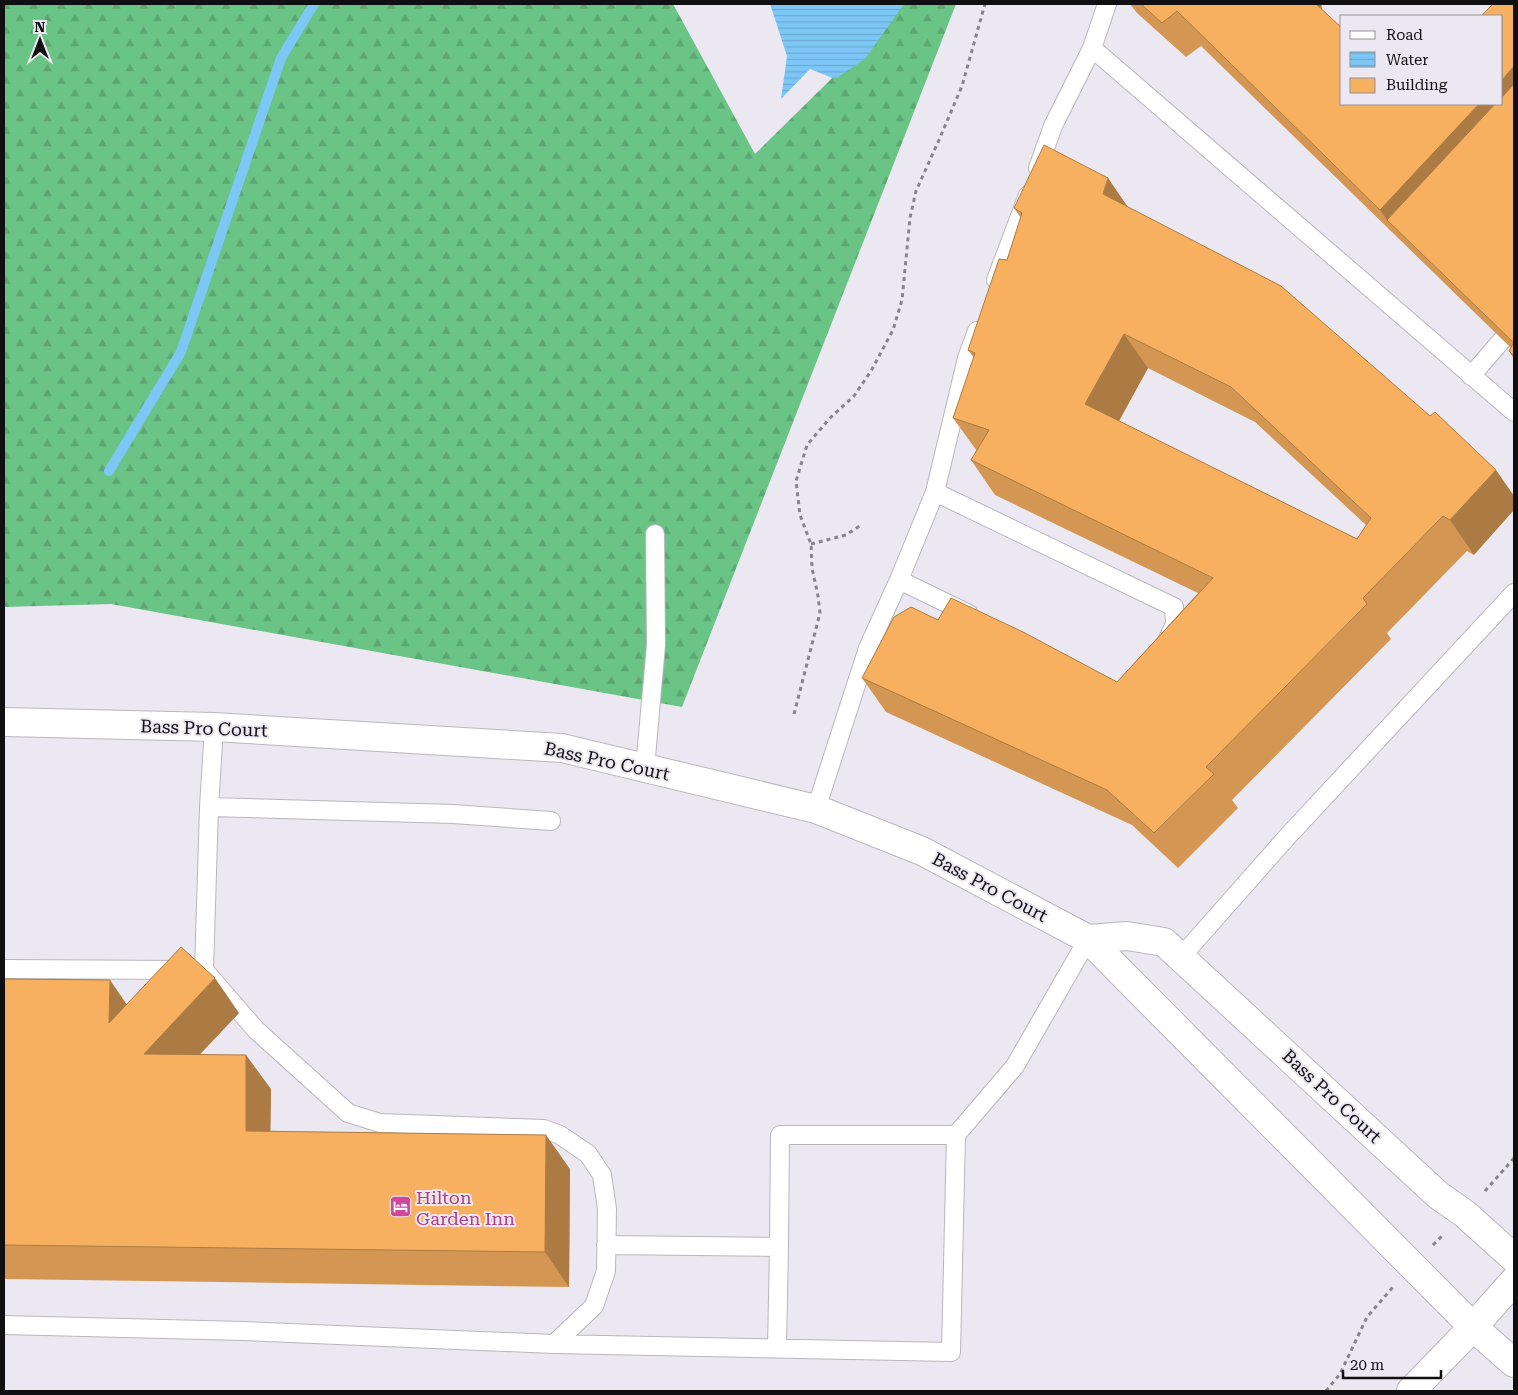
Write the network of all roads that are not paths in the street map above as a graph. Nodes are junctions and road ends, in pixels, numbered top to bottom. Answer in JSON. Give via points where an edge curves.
{"nodes":[{"id":1,"x":1107,"y":4,"type":"edge"},
{"id":2,"x":1092,"y":48,"type":"junction"},
{"id":3,"x":991,"y":293,"type":"edge"},
{"id":4,"x":984,"y":312,"type":"edge"},
{"id":5,"x":1502,"y":340,"type":"edge"},
{"id":6,"x":1470,"y":376,"type":"junction"},
{"id":7,"x":1514,"y":412,"type":"edge"},
{"id":8,"x":935,"y":492,"type":"junction"},
{"id":9,"x":655,"y":534,"type":"dead end"},
{"id":10,"x":899,"y":580,"type":"junction"},
{"id":11,"x":1514,"y":593,"type":"edge"},
{"id":12,"x":984,"y":620,"type":"edge"},
{"id":13,"x":1160,"y":656,"type":"edge"},
{"id":14,"x":4,"y":722,"type":"edge"},
{"id":15,"x":214,"y":727,"type":"junction"},
{"id":16,"x":645,"y":768,"type":"junction"},
{"id":17,"x":209,"y":807,"type":"junction"},
{"id":18,"x":816,"y":809,"type":"junction"},
{"id":19,"x":551,"y":821,"type":"dead end"},
{"id":20,"x":1088,"y":938,"type":"junction"},
{"id":21,"x":1181,"y":957,"type":"junction"},
{"id":22,"x":4,"y":969,"type":"edge"},
{"id":23,"x":204,"y":970,"type":"junction"},
{"id":24,"x":956,"y":1135,"type":"junction"},
{"id":25,"x":606,"y":1245,"type":"junction"},
{"id":26,"x":778,"y":1246,"type":"junction"},
{"id":27,"x":1514,"y":1258,"type":"edge"},
{"id":28,"x":1514,"y":1281,"type":"edge"},
{"id":29,"x":4,"y":1324,"type":"edge"},
{"id":30,"x":1473,"y":1327,"type":"junction"},
{"id":31,"x":554,"y":1344,"type":"junction"},
{"id":32,"x":777,"y":1349,"type":"junction"},
{"id":33,"x":1514,"y":1363,"type":"edge"},
{"id":34,"x":1411,"y":1391,"type":"edge"}],
"edges":[{"from":1,"to":2,"type":"lane"},
{"from":2,"to":3,"type":"lane","via":[[1053,126]]},
{"from":2,"to":6,"type":"lane"},
{"from":4,"to":8,"type":"lane","via":[[967,358]]},
{"from":5,"to":6,"type":"lane"},
{"from":6,"to":7,"type":"lane"},
{"from":8,"to":10,"type":"lane"},
{"from":8,"to":13,"type":"lane","via":[[1174,607],[1175,624]]},
{"from":9,"to":16,"type":"lane","via":[[656,645]]},
{"from":10,"to":12,"type":"lane"},
{"from":10,"to":18,"type":"lane","via":[[868,648]]},
{"from":11,"to":21,"type":"lane"},
{"from":14,"to":15,"type":"street","name":"Bass Pro Court"},
{"from":15,"to":16,"type":"street","name":"Bass Pro Court","via":[[562,748]]},
{"from":15,"to":17,"type":"lane"},
{"from":16,"to":18,"type":"street","name":"Bass Pro Court"},
{"from":17,"to":19,"type":"lane","via":[[453,814]]},
{"from":17,"to":23,"type":"lane"},
{"from":18,"to":20,"type":"street","name":"Bass Pro Court","via":[[922,851]]},
{"from":20,"to":21,"type":"street","name":"Bass Pro Court","via":[[1127,936],[1164,942]]},
{"from":20,"to":24,"type":"lane","via":[[1015,1066]]},
{"from":20,"to":30,"type":"street","name":"Bass Pro Court"},
{"from":21,"to":27,"type":"street","name":"Bass Pro Court","via":[[1438,1195],[1465,1214]]},
{"from":22,"to":23,"type":"lane"},
{"from":23,"to":25,"type":"lane","via":[[256,1030],[348,1113],[380,1123],[544,1129],[560,1135],[588,1154],[602,1175],[607,1209]]},
{"from":24,"to":26,"type":"lane","via":[[780,1135]]},
{"from":24,"to":32,"type":"lane","via":[[951,1352]]},
{"from":25,"to":26,"type":"lane"},
{"from":25,"to":31,"type":"lane","via":[[606,1271],[594,1306]]},
{"from":26,"to":32,"type":"lane"},
{"from":28,"to":30,"type":"street"},
{"from":29,"to":31,"type":"lane"},
{"from":30,"to":33,"type":"street","name":"Bass Pro Court"},
{"from":30,"to":34,"type":"street"},
{"from":31,"to":32,"type":"lane"}]}
